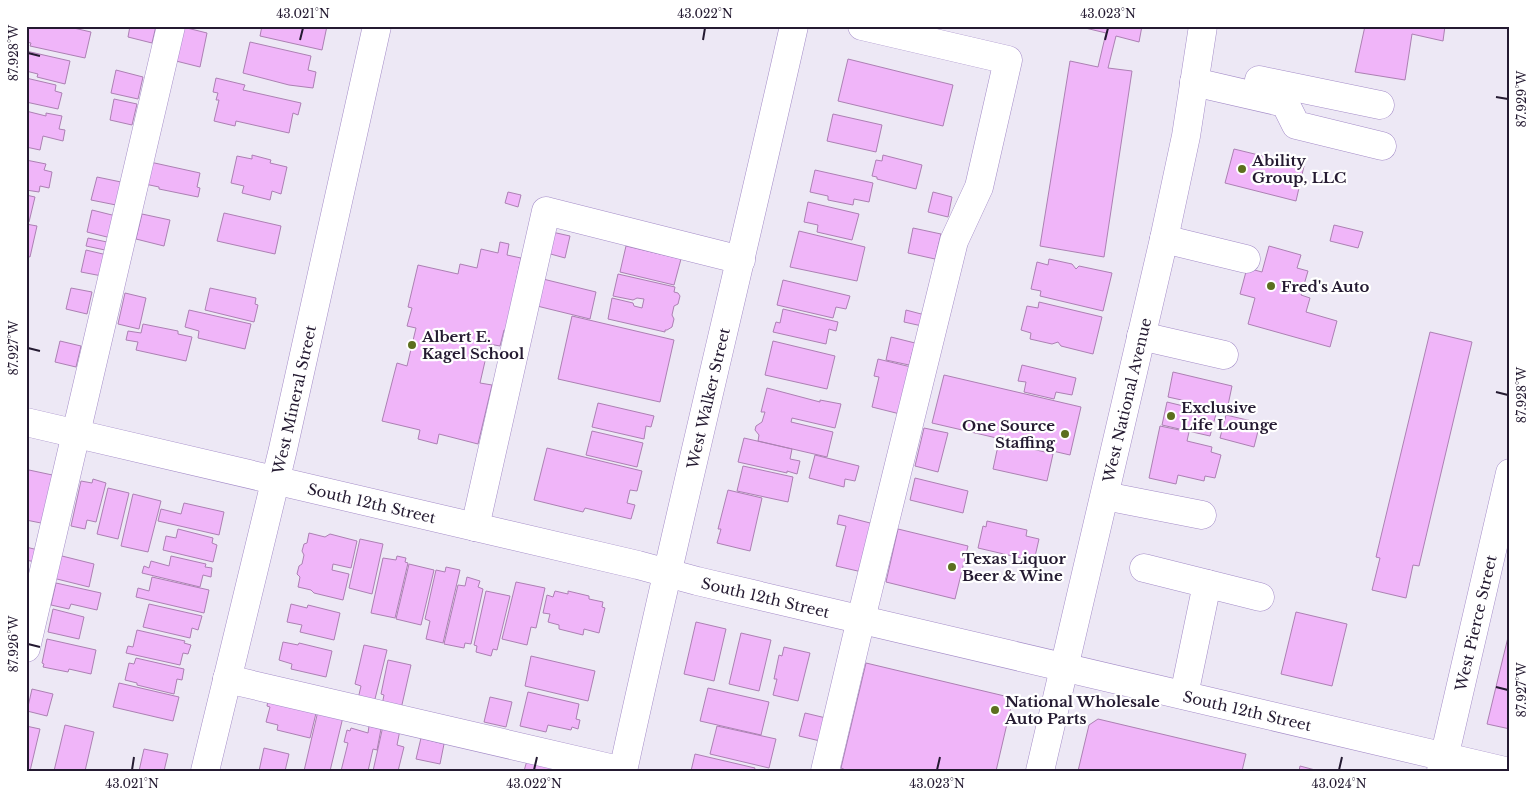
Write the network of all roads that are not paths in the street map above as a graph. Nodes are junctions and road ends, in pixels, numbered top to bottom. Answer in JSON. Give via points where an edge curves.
{"nodes":[{"id":1,"x":171,"y":26,"type":"edge"},
{"id":2,"x":377,"y":26,"type":"edge"},
{"id":3,"x":794,"y":26,"type":"edge"},
{"id":4,"x":862,"y":26,"type":"edge"},
{"id":5,"x":1203,"y":26,"type":"edge"},
{"id":6,"x":1196,"y":74,"type":"junction"},
{"id":7,"x":1380,"y":105,"type":"dead end"},
{"id":8,"x":1382,"y":146,"type":"dead end"},
{"id":9,"x":1164,"y":239,"type":"junction"},
{"id":10,"x":1246,"y":259,"type":"dead end"},
{"id":11,"x":741,"y":260,"type":"junction"},
{"id":12,"x":1141,"y":336,"type":"junction"},
{"id":13,"x":1224,"y":355,"type":"dead end"},
{"id":14,"x":26,"y":422,"type":"edge"},
{"id":15,"x":76,"y":435,"type":"junction"},
{"id":16,"x":1510,"y":473,"type":"edge"},
{"id":17,"x":275,"y":481,"type":"junction"},
{"id":18,"x":1105,"y":496,"type":"junction"},
{"id":19,"x":1202,"y":516,"type":"dead end"},
{"id":20,"x":475,"y":527,"type":"junction"},
{"id":21,"x":1144,"y":568,"type":"dead end"},
{"id":22,"x":666,"y":573,"type":"junction"},
{"id":23,"x":1207,"y":584,"type":"junction"},
{"id":24,"x":1260,"y":597,"type":"dead end"},
{"id":25,"x":860,"y":619,"type":"junction"},
{"id":26,"x":26,"y":648,"type":"edge"},
{"id":27,"x":1065,"y":666,"type":"junction"},
{"id":28,"x":227,"y":679,"type":"junction"},
{"id":29,"x":1184,"y":695,"type":"junction"},
{"id":30,"x":1443,"y":764,"type":"edge"},
{"id":31,"x":205,"y":771,"type":"edge"},
{"id":32,"x":623,"y":771,"type":"edge"},
{"id":33,"x":825,"y":771,"type":"edge"},
{"id":34,"x":1040,"y":771,"type":"edge"},
{"id":35,"x":1505,"y":771,"type":"edge"}],
"edges":[{"from":1,"to":15,"type":"street"},
{"from":2,"to":17,"type":"street","name":"West Mineral Street"},
{"from":3,"to":11,"type":"street","name":"West Walker Street"},
{"from":4,"to":25,"type":"street","via":[[1008,60],[979,187],[954,240]]},
{"from":5,"to":6,"type":"street","name":"West National Avenue"},
{"from":6,"to":7,"type":"street"},
{"from":6,"to":8,"type":"street","via":[[1285,103],[1296,125]]},
{"from":6,"to":9,"type":"street","name":"West National Avenue"},
{"from":9,"to":10,"type":"street"},
{"from":9,"to":12,"type":"street","name":"West National Avenue"},
{"from":11,"to":20,"type":"street","via":[[546,211]]},
{"from":11,"to":22,"type":"street","name":"West Walker Street"},
{"from":12,"to":13,"type":"street"},
{"from":12,"to":18,"type":"street","name":"West National Avenue"},
{"from":14,"to":15,"type":"street","name":"South 12th Street"},
{"from":15,"to":17,"type":"street","name":"South 12th Street"},
{"from":15,"to":26,"type":"street"},
{"from":16,"to":30,"type":"street","name":"West Pierce Street"},
{"from":17,"to":20,"type":"street","name":"South 12th Street"},
{"from":17,"to":28,"type":"street","name":"West Mineral Street"},
{"from":18,"to":19,"type":"street"},
{"from":18,"to":27,"type":"street","name":"West National Avenue"},
{"from":20,"to":22,"type":"street","name":"South 12th Street"},
{"from":21,"to":23,"type":"street"},
{"from":22,"to":25,"type":"street","name":"South 12th Street"},
{"from":22,"to":32,"type":"street","name":"West Walker Street"},
{"from":23,"to":24,"type":"street"},
{"from":23,"to":29,"type":"street"},
{"from":25,"to":27,"type":"street","name":"South 12th Street"},
{"from":25,"to":33,"type":"street"},
{"from":27,"to":29,"type":"street","name":"South 12th Street"},
{"from":27,"to":34,"type":"street","name":"West National Avenue"},
{"from":28,"to":31,"type":"street","name":"West Mineral Street"},
{"from":28,"to":32,"type":"street"},
{"from":29,"to":30,"type":"street","name":"South 12th Street"},
{"from":30,"to":35,"type":"street","name":"South 12th Street"}]}
